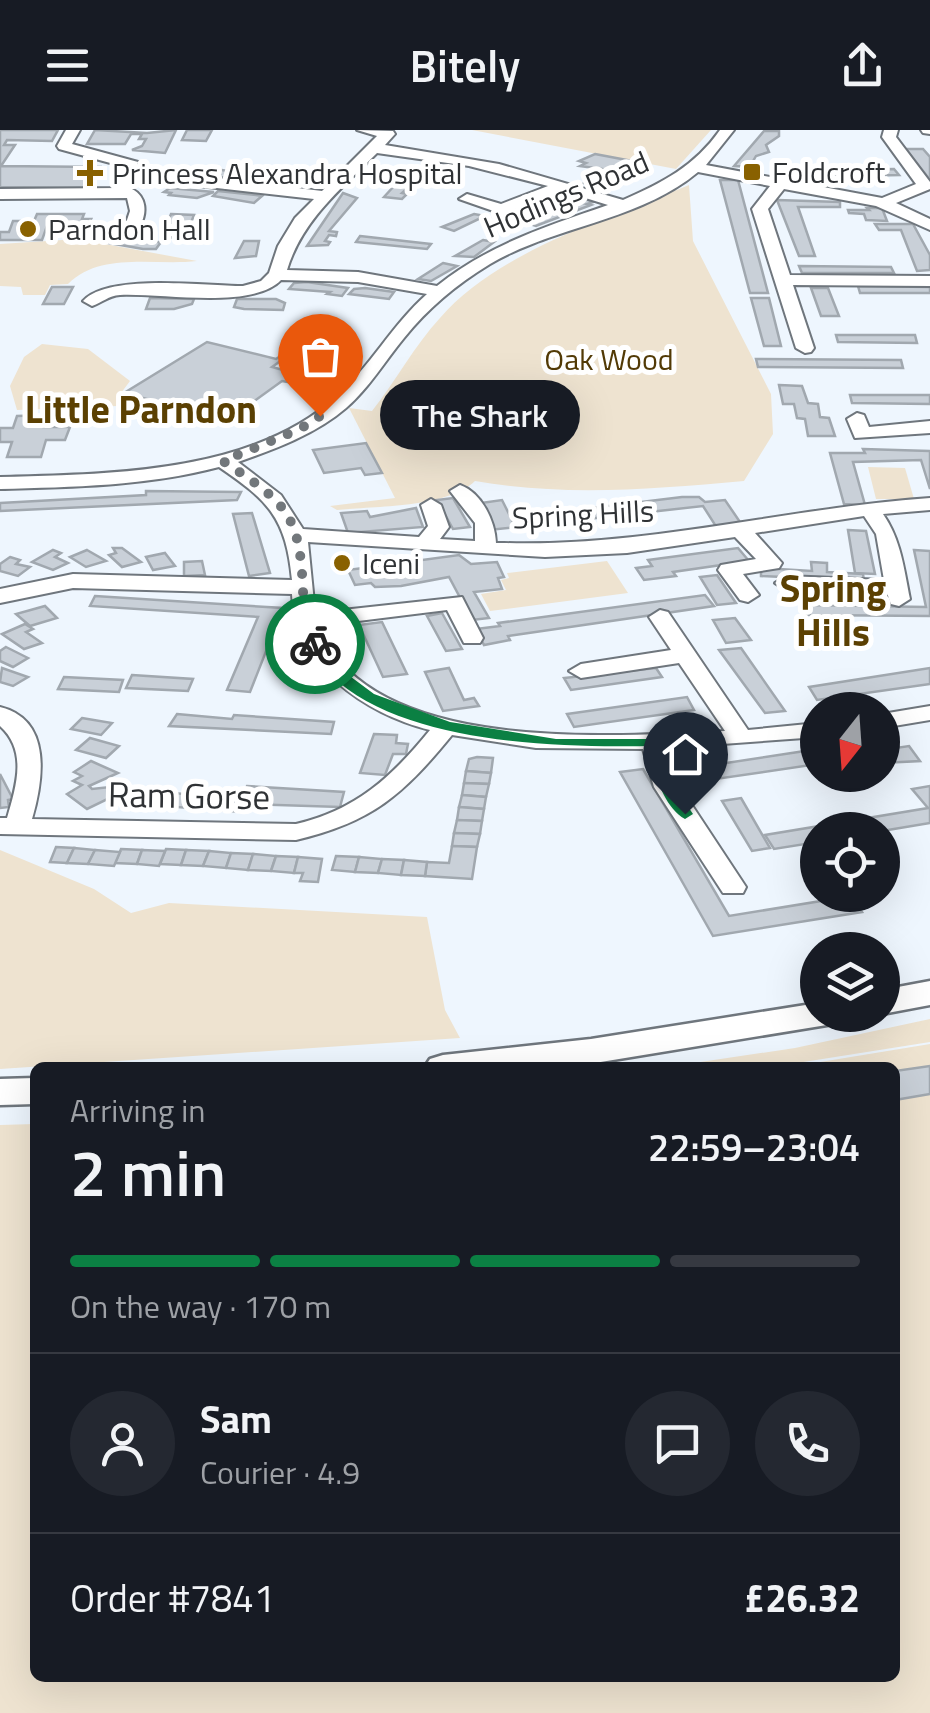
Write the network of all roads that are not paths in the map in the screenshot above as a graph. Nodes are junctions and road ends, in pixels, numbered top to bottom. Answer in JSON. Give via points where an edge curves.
{"nodes":[{"id":1,"x":72,"y":130,"type":"edge"},
{"id":2,"x":85,"y":130,"type":"edge"},
{"id":3,"x":364,"y":130,"type":"edge"},
{"id":4,"x":728,"y":130,"type":"edge"},
{"id":5,"x":890,"y":130,"type":"edge"},
{"id":6,"x":72,"y":148,"type":"junction"},
{"id":7,"x":372,"y":148,"type":"junction"},
{"id":8,"x":670,"y":162,"type":"dead end"},
{"id":9,"x":703,"y":164,"type":"junction"},
{"id":10,"x":182,"y":179,"type":"dead end"},
{"id":11,"x":784,"y":180,"type":"junction"},
{"id":12,"x":564,"y":185,"type":"junction"},
{"id":13,"x":124,"y":191,"type":"junction"},
{"id":14,"x":0,"y":194,"type":"edge"},
{"id":15,"x":324,"y":196,"type":"junction"},
{"id":16,"x":467,"y":199,"type":"dead end"},
{"id":17,"x":883,"y":203,"type":"junction"},
{"id":18,"x":621,"y":204,"type":"junction"},
{"id":19,"x":134,"y":223,"type":"dead end"},
{"id":20,"x":930,"y":225,"type":"edge"},
{"id":21,"x":277,"y":276,"type":"junction"},
{"id":22,"x":783,"y":280,"type":"junction"},
{"id":23,"x":930,"y":281,"type":"edge"},
{"id":24,"x":438,"y":291,"type":"junction"},
{"id":25,"x":92,"y":301,"type":"dead end"},
{"id":26,"x":805,"y":348,"type":"dead end"},
{"id":27,"x":856,"y":419,"type":"dead end"},
{"id":28,"x":930,"y":427,"type":"edge"},
{"id":29,"x":223,"y":461,"type":"junction"},
{"id":30,"x":0,"y":483,"type":"edge"},
{"id":31,"x":460,"y":491,"type":"dead end"},
{"id":32,"x":930,"y":504,"type":"edge"},
{"id":33,"x":431,"y":505,"type":"dead end"},
{"id":34,"x":868,"y":507,"type":"junction"},
{"id":35,"x":738,"y":528,"type":"junction"},
{"id":36,"x":298,"y":535,"type":"junction"},
{"id":37,"x":426,"y":542,"type":"junction"},
{"id":38,"x":486,"y":548,"type":"junction"},
{"id":39,"x":786,"y":583,"type":"dead end"},
{"id":40,"x":303,"y":587,"type":"junction"},
{"id":41,"x":0,"y":596,"type":"edge"},
{"id":42,"x":748,"y":596,"type":"dead end"},
{"id":43,"x":660,"y":617,"type":"dead end"},
{"id":44,"x":304,"y":621,"type":"junction"},
{"id":45,"x":472,"y":638,"type":"dead end"},
{"id":46,"x":686,"y":656,"type":"junction"},
{"id":47,"x":581,"y":671,"type":"dead end"},
{"id":48,"x":0,"y":714,"type":"edge"},
{"id":49,"x":926,"y":719,"type":"edge"},
{"id":50,"x":900,"y":720,"type":"edge"},
{"id":51,"x":447,"y":726,"type":"junction"},
{"id":52,"x":800,"y":732,"type":"edge"},
{"id":53,"x":740,"y":737,"type":"junction"},
{"id":54,"x":652,"y":742,"type":"junction"},
{"id":55,"x":9,"y":826,"type":"edge"},
{"id":56,"x":733,"y":887,"type":"dead end"},
{"id":57,"x":930,"y":992,"type":"edge"},
{"id":58,"x":900,"y":998,"type":"edge"},
{"id":59,"x":800,"y":1018,"type":"edge"},
{"id":60,"x":499,"y":1062,"type":"edge"},
{"id":61,"x":0,"y":1092,"type":"edge"},
{"id":62,"x":30,"y":1092,"type":"edge"}],
"edges":[{"from":1,"to":6,"type":"street","via":[[64,146]]},
{"from":2,"to":6,"type":"street"},
{"from":3,"to":7,"type":"street","via":[[388,134]]},
{"from":4,"to":9,"type":"street","name":"Hodings Road"},
{"from":5,"to":17,"type":"street","via":[[926,186]]},
{"from":6,"to":13,"type":"street","via":[[134,165]]},
{"from":7,"to":12,"type":"street","via":[[470,159]]},
{"from":7,"to":15,"type":"street"},
{"from":8,"to":9,"type":"street"},
{"from":9,"to":11,"type":"street"},
{"from":9,"to":18,"type":"street","name":"Hodings Road"},
{"from":10,"to":15,"type":"street"},
{"from":11,"to":17,"type":"street"},
{"from":11,"to":22,"type":"street","via":[[760,209]]},
{"from":12,"to":16,"type":"street","via":[[502,209]]},
{"from":12,"to":18,"type":"street"},
{"from":13,"to":14,"type":"street"},
{"from":13,"to":19,"type":"street","via":[[134,196]]},
{"from":15,"to":21,"type":"street","via":[[294,234]]},
{"from":17,"to":20,"type":"street"},
{"from":18,"to":24,"type":"street","name":"Hodings Road","via":[[544,230]]},
{"from":21,"to":24,"type":"street","via":[[358,277]]},
{"from":21,"to":25,"type":"street","via":[[243,292],[117,290]]},
{"from":22,"to":23,"type":"street"},
{"from":22,"to":26,"type":"street"},
{"from":24,"to":29,"type":"street","name":"Hodings Road","via":[[340,403],[300,429]]},
{"from":27,"to":28,"type":"street","via":[[862,434]]},
{"from":29,"to":30,"type":"street","name":"Hodings Road","via":[[123,479]]},
{"from":29,"to":36,"type":"street","via":[[270,492]]},
{"from":31,"to":38,"type":"street","via":[[485,524]]},
{"from":32,"to":34,"type":"street","name":"Spring Hills"},
{"from":33,"to":37,"type":"street","via":[[439,527]]},
{"from":34,"to":35,"type":"street","name":"Spring Hills"},
{"from":34,"to":39,"type":"street","via":[[886,534],[898,593]]},
{"from":35,"to":38,"type":"street","name":"Spring Hills","via":[[626,547]]},
{"from":35,"to":42,"type":"street","via":[[770,563],[729,570]]},
{"from":36,"to":37,"type":"street","name":"Spring Hills"},
{"from":36,"to":40,"type":"street"},
{"from":37,"to":38,"type":"street","name":"Spring Hills"},
{"from":40,"to":41,"type":"street","via":[[73,581]]},
{"from":40,"to":44,"type":"street"},
{"from":43,"to":46,"type":"street"},
{"from":44,"to":45,"type":"street","via":[[454,602]]},
{"from":44,"to":51,"type":"street","via":[[349,684],[401,712]]},
{"from":46,"to":47,"type":"street"},
{"from":46,"to":53,"type":"street"},
{"from":48,"to":55,"type":"street","name":"Ram Gorse","via":[[22,729],[33,766]]},
{"from":49,"to":50,"type":"street"},
{"from":51,"to":54,"type":"street","via":[[556,743]]},
{"from":51,"to":55,"type":"street","name":"Ram Gorse","via":[[400,784],[364,812],[324,827],[296,832]]},
{"from":52,"to":53,"type":"street"},
{"from":53,"to":54,"type":"street"},
{"from":54,"to":56,"type":"street","via":[[667,786]]},
{"from":57,"to":58,"type":"main road"},
{"from":59,"to":60,"type":"main road"},
{"from":61,"to":62,"type":"main road"}]}
